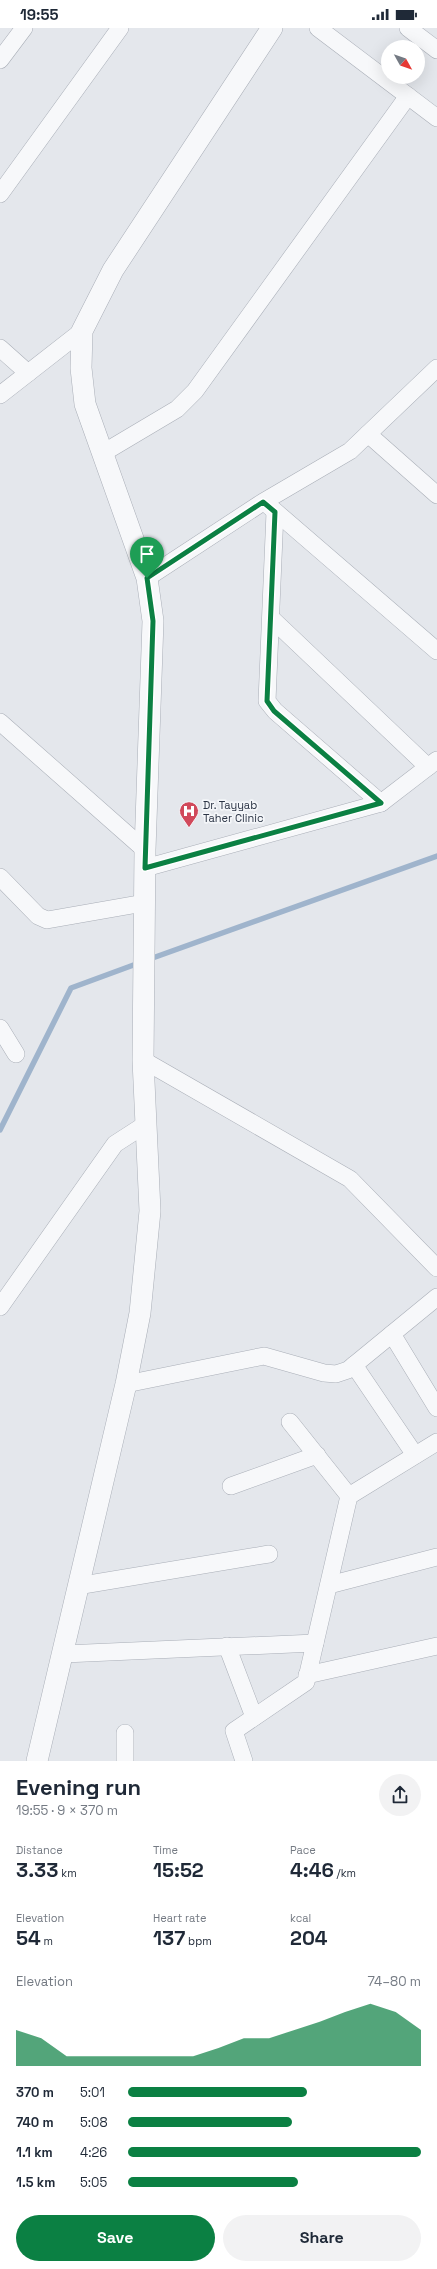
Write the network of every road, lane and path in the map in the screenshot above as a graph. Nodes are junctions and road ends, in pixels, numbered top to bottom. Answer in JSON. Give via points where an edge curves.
{"nodes":[{"id":1,"x":24,"y":28,"type":"edge"},
{"id":2,"x":120,"y":28,"type":"edge"},
{"id":3,"x":272,"y":28,"type":"edge"},
{"id":4,"x":318,"y":28,"type":"edge"},
{"id":5,"x":408,"y":28,"type":"edge"},
{"id":6,"x":437,"y":50,"type":"edge"},
{"id":7,"x":0,"y":60,"type":"edge"},
{"id":8,"x":408,"y":96,"type":"junction"},
{"id":9,"x":437,"y":118,"type":"edge"},
{"id":10,"x":3,"y":185,"type":"edge"},
{"id":11,"x":82,"y":332,"type":"junction"},
{"id":12,"x":0,"y":348,"type":"edge"},
{"id":13,"x":437,"y":368,"type":"edge"},
{"id":14,"x":28,"y":373,"type":"junction"},
{"id":15,"x":0,"y":395,"type":"edge"},
{"id":16,"x":368,"y":434,"type":"junction"},
{"id":17,"x":103,"y":453,"type":"junction"},
{"id":18,"x":437,"y":495,"type":"edge"},
{"id":19,"x":269,"y":507,"type":"junction"},
{"id":20,"x":147,"y":578,"type":"junction"},
{"id":21,"x":271,"y":618,"type":"junction"},
{"id":22,"x":437,"y":651,"type":"edge"},
{"id":23,"x":0,"y":722,"type":"edge"},
{"id":24,"x":433,"y":764,"type":"edge"},
{"id":25,"x":381,"y":803,"type":"junction"},
{"id":26,"x":145,"y":859,"type":"junction"},
{"id":27,"x":0,"y":877,"type":"edge"},
{"id":28,"x":144,"y":903,"type":"junction"},
{"id":29,"x":0,"y":1028,"type":"edge"},
{"id":30,"x":16,"y":1054,"type":"dead end"},
{"id":31,"x":143,"y":1060,"type":"junction"},
{"id":32,"x":146,"y":1124,"type":"junction"},
{"id":33,"x":437,"y":1268,"type":"edge"},
{"id":34,"x":437,"y":1297,"type":"edge"},
{"id":35,"x":0,"y":1307,"type":"edge"},
{"id":36,"x":392,"y":1334,"type":"junction"},
{"id":37,"x":354,"y":1365,"type":"junction"},
{"id":38,"x":126,"y":1384,"type":"junction"},
{"id":39,"x":437,"y":1408,"type":"edge"},
{"id":40,"x":290,"y":1422,"type":"dead end"},
{"id":41,"x":437,"y":1442,"type":"edge"},
{"id":42,"x":317,"y":1455,"type":"junction"},
{"id":43,"x":415,"y":1455,"type":"junction"},
{"id":44,"x":231,"y":1486,"type":"dead end"},
{"id":45,"x":349,"y":1496,"type":"junction"},
{"id":46,"x":269,"y":1554,"type":"dead end"},
{"id":47,"x":437,"y":1557,"type":"edge"},
{"id":48,"x":328,"y":1584,"type":"junction"},
{"id":49,"x":78,"y":1586,"type":"junction"},
{"id":50,"x":315,"y":1643,"type":"junction"},
{"id":51,"x":227,"y":1646,"type":"junction"},
{"id":52,"x":437,"y":1646,"type":"edge"},
{"id":53,"x":64,"y":1654,"type":"junction"},
{"id":54,"x":307,"y":1675,"type":"junction"},
{"id":55,"x":254,"y":1717,"type":"junction"},
{"id":56,"x":125,"y":1733,"type":"dead end"},
{"id":57,"x":37,"y":1761,"type":"edge"},
{"id":58,"x":125,"y":1761,"type":"edge"},
{"id":59,"x":244,"y":1761,"type":"edge"}],
"edges":[{"from":1,"to":7,"type":"street"},
{"from":2,"to":10,"type":"street"},
{"from":3,"to":11,"type":"street","via":[[114,270]]},
{"from":4,"to":8,"type":"street"},
{"from":5,"to":6,"type":"street"},
{"from":8,"to":9,"type":"street"},
{"from":8,"to":17,"type":"street","via":[[195,392],[177,409]]},
{"from":11,"to":14,"type":"street"},
{"from":11,"to":17,"type":"street","via":[[81,368],[85,404]]},
{"from":12,"to":14,"type":"street"},
{"from":13,"to":16,"type":"street"},
{"from":14,"to":15,"type":"street"},
{"from":16,"to":18,"type":"street"},
{"from":16,"to":19,"type":"street","via":[[350,451]]},
{"from":17,"to":20,"type":"street"},
{"from":19,"to":20,"type":"street"},
{"from":19,"to":21,"type":"street"},
{"from":19,"to":22,"type":"street"},
{"from":20,"to":26,"type":"street","via":[[153,621]]},
{"from":21,"to":24,"type":"street"},
{"from":21,"to":25,"type":"street","via":[[267,701],[270,707]]},
{"from":23,"to":26,"type":"street"},
{"from":24,"to":25,"type":"street"},
{"from":25,"to":26,"type":"street"},
{"from":26,"to":28,"type":"street"},
{"from":27,"to":28,"type":"street","via":[[38,916],[47,920]]},
{"from":28,"to":31,"type":"street"},
{"from":29,"to":30,"type":"street"},
{"from":31,"to":32,"type":"street"},
{"from":31,"to":33,"type":"street","via":[[350,1179]]},
{"from":32,"to":35,"type":"street","via":[[115,1144]]},
{"from":32,"to":38,"type":"street","via":[[150,1211],[140,1313]]},
{"from":34,"to":36,"type":"street"},
{"from":36,"to":37,"type":"street"},
{"from":36,"to":39,"type":"street"},
{"from":37,"to":38,"type":"street","via":[[336,1374],[324,1373],[264,1356]]},
{"from":37,"to":43,"type":"street"},
{"from":38,"to":49,"type":"street"},
{"from":40,"to":42,"type":"street"},
{"from":41,"to":43,"type":"street"},
{"from":42,"to":44,"type":"street"},
{"from":42,"to":45,"type":"street"},
{"from":43,"to":45,"type":"street"},
{"from":45,"to":48,"type":"street"},
{"from":46,"to":49,"type":"street"},
{"from":47,"to":48,"type":"street"},
{"from":48,"to":50,"type":"street"},
{"from":49,"to":53,"type":"street"},
{"from":50,"to":51,"type":"street"},
{"from":50,"to":54,"type":"street"},
{"from":51,"to":53,"type":"street"},
{"from":51,"to":55,"type":"street"},
{"from":52,"to":54,"type":"street"},
{"from":53,"to":57,"type":"street"},
{"from":54,"to":55,"type":"street","via":[[306,1682]]},
{"from":55,"to":59,"type":"street","via":[[234,1731]]},
{"from":56,"to":58,"type":"street"}]}
